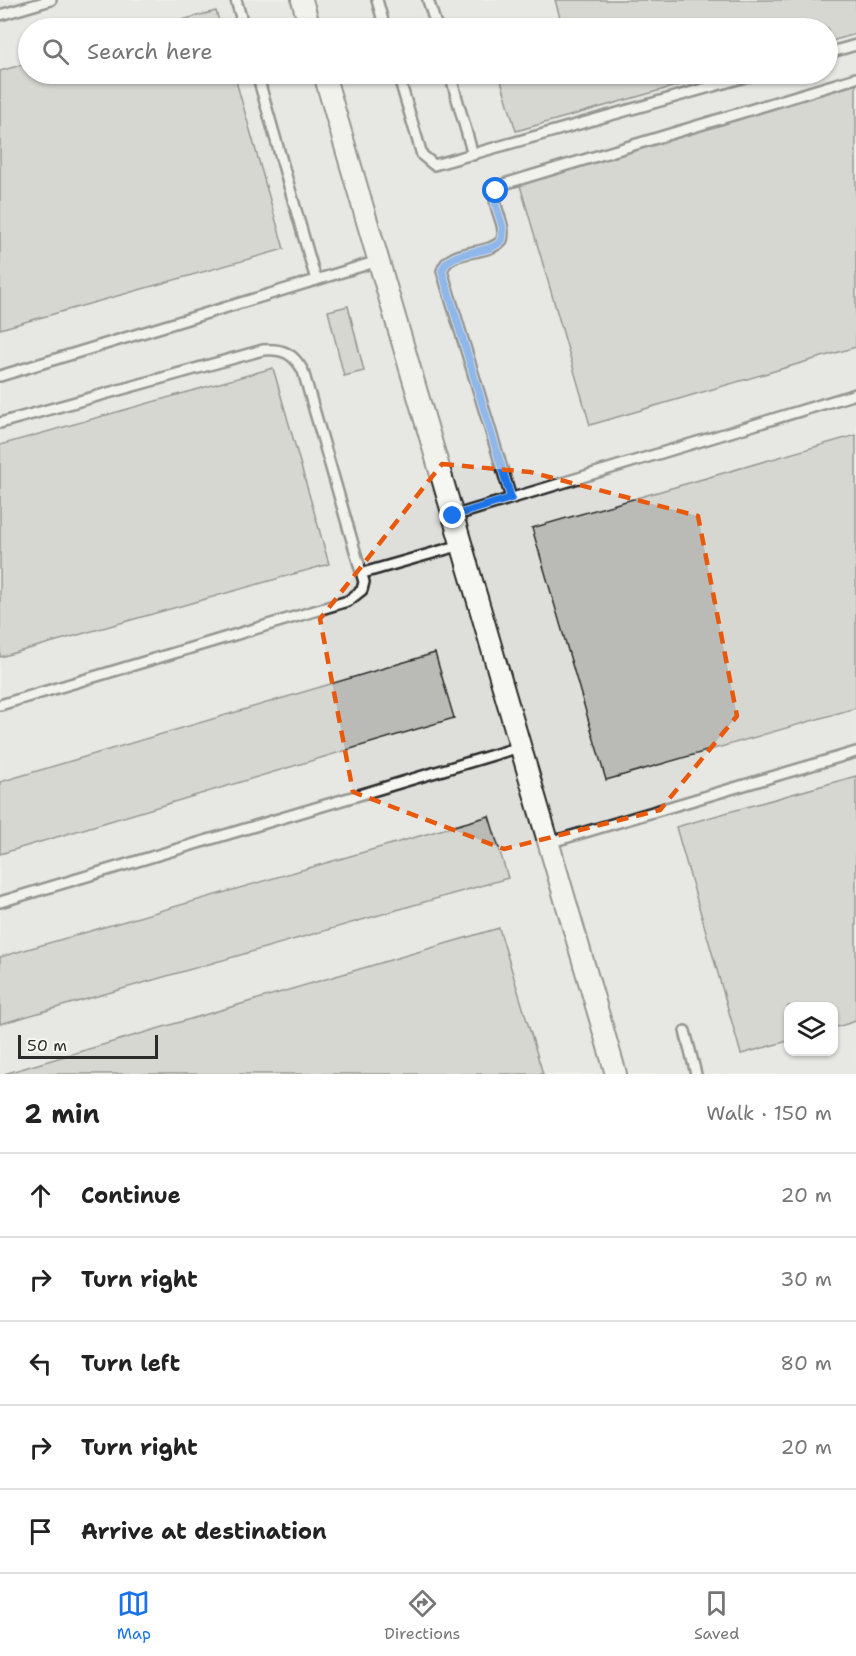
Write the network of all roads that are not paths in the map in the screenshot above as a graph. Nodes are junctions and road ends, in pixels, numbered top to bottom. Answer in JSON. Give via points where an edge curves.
{"nodes":[{"id":1,"x":51,"y":0,"type":"edge"},
{"id":2,"x":236,"y":0,"type":"edge"},
{"id":3,"x":302,"y":0,"type":"edge"},
{"id":4,"x":377,"y":0,"type":"edge"},
{"id":5,"x":428,"y":0,"type":"edge"},
{"id":6,"x":0,"y":15,"type":"edge"},
{"id":7,"x":241,"y":18,"type":"edge"},
{"id":8,"x":307,"y":18,"type":"edge"},
{"id":9,"x":382,"y":18,"type":"edge"},
{"id":10,"x":431,"y":18,"type":"edge"},
{"id":11,"x":856,"y":45,"type":"edge"},
{"id":12,"x":838,"y":50,"type":"edge"},
{"id":13,"x":856,"y":78,"type":"edge"},
{"id":14,"x":838,"y":83,"type":"edge"},
{"id":15,"x":260,"y":84,"type":"edge"},
{"id":16,"x":327,"y":84,"type":"edge"},
{"id":17,"x":401,"y":84,"type":"edge"},
{"id":18,"x":453,"y":84,"type":"edge"},
{"id":19,"x":721,"y":84,"type":"edge"},
{"id":20,"x":836,"y":84,"type":"edge"},
{"id":21,"x":473,"y":155,"type":"junction"},
{"id":22,"x":378,"y":261,"type":"junction"},
{"id":23,"x":316,"y":280,"type":"junction"},
{"id":24,"x":0,"y":376,"type":"edge"},
{"id":25,"x":856,"y":394,"type":"edge"},
{"id":26,"x":0,"y":423,"type":"edge"},
{"id":27,"x":511,"y":498,"type":"junction"},
{"id":28,"x":453,"y":516,"type":"junction"},
{"id":29,"x":461,"y":545,"type":"junction"},
{"id":30,"x":363,"y":573,"type":"junction"},
{"id":31,"x":0,"y":705,"type":"edge"},
{"id":32,"x":520,"y":747,"type":"junction"},
{"id":33,"x":856,"y":752,"type":"edge"},
{"id":34,"x":548,"y":843,"type":"junction"},
{"id":35,"x":0,"y":902,"type":"edge"},
{"id":36,"x":685,"y":1031,"type":"dead end"},
{"id":37,"x":616,"y":1074,"type":"edge"},
{"id":38,"x":696,"y":1074,"type":"edge"}],
"edges":[{"from":1,"to":6,"type":"lane"},
{"from":2,"to":7,"type":"lane"},
{"from":3,"to":8,"type":"street"},
{"from":4,"to":9,"type":"lane"},
{"from":5,"to":10,"type":"lane"},
{"from":11,"to":12,"type":"lane"},
{"from":13,"to":14,"type":"lane"},
{"from":15,"to":23,"type":"lane"},
{"from":16,"to":22,"type":"street"},
{"from":17,"to":21,"type":"lane","via":[[424,160],[440,165]]},
{"from":18,"to":21,"type":"lane"},
{"from":19,"to":21,"type":"lane"},
{"from":20,"to":27,"type":"lane","via":[[504,184],[496,191],[502,240],[452,259],[442,271]]},
{"from":22,"to":23,"type":"lane"},
{"from":22,"to":28,"type":"street"},
{"from":23,"to":24,"type":"lane"},
{"from":25,"to":27,"type":"lane"},
{"from":26,"to":30,"type":"lane","via":[[263,350],[288,352],[303,371]]},
{"from":27,"to":28,"type":"lane"},
{"from":28,"to":29,"type":"street"},
{"from":29,"to":30,"type":"lane"},
{"from":29,"to":32,"type":"street"},
{"from":30,"to":31,"type":"lane","via":[[362,590],[348,601]]},
{"from":32,"to":34,"type":"street"},
{"from":32,"to":35,"type":"lane"},
{"from":33,"to":34,"type":"lane"},
{"from":34,"to":37,"type":"street"},
{"from":36,"to":38,"type":"lane"}]}
